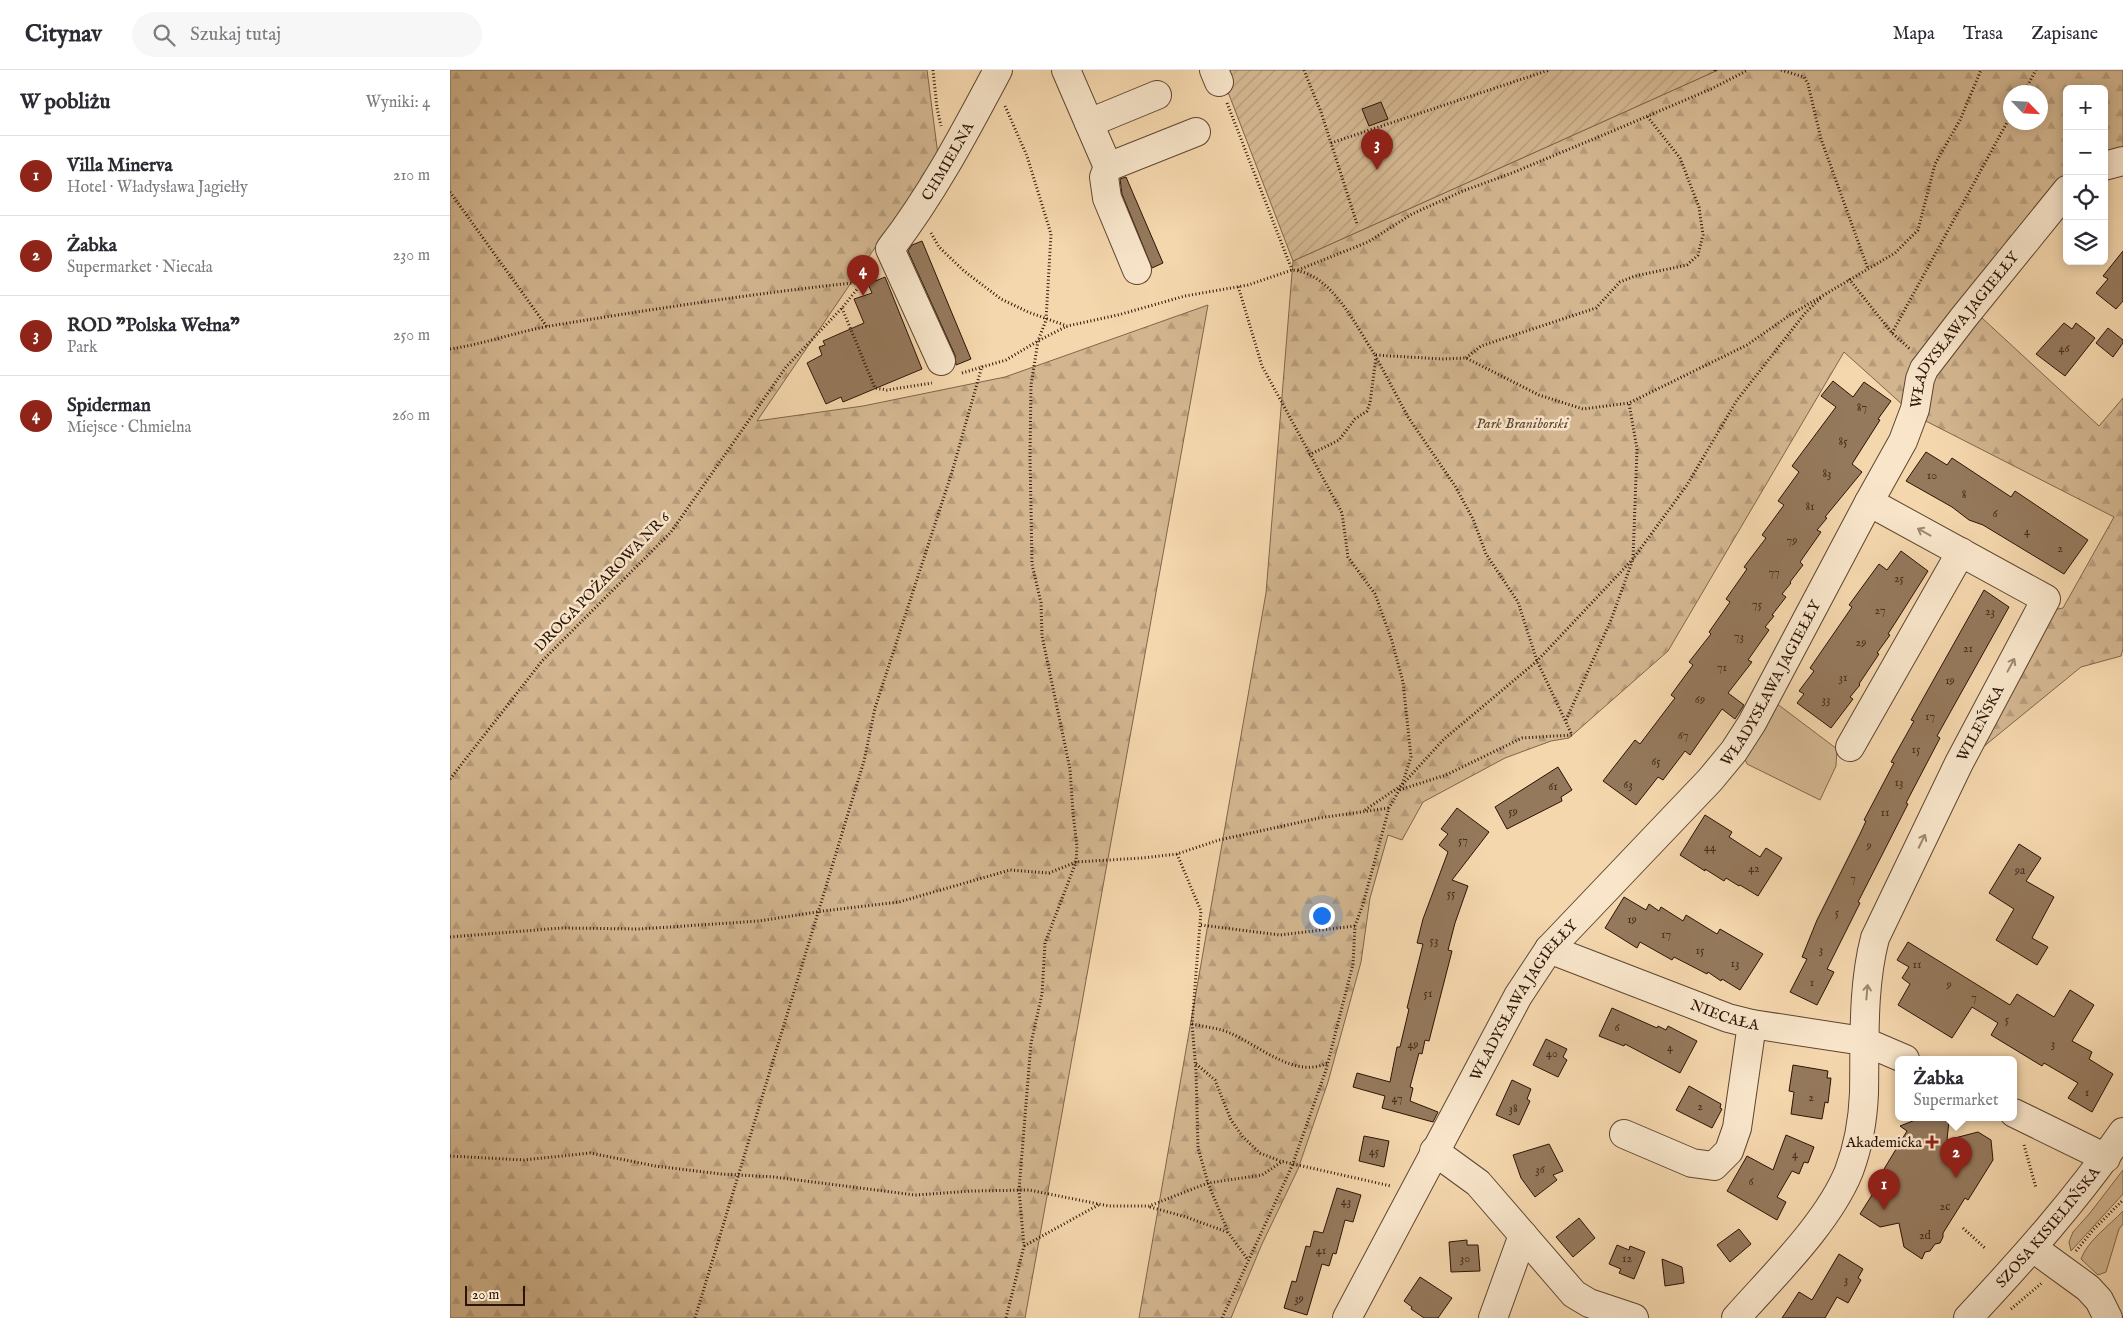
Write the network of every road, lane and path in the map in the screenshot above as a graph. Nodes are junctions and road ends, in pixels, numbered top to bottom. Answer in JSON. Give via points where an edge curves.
{"nodes":[{"id":1,"x":933,"y":70,"type":"edge"},
{"id":2,"x":1304,"y":70,"type":"edge"},
{"id":3,"x":1549,"y":70,"type":"edge"},
{"id":4,"x":1748,"y":70,"type":"edge"},
{"id":5,"x":1781,"y":70,"type":"edge"},
{"id":6,"x":1981,"y":70,"type":"edge"},
{"id":7,"x":2036,"y":70,"type":"edge"},
{"id":8,"x":1076,"y":73,"type":"edge"},
{"id":9,"x":995,"y":76,"type":"edge"},
{"id":10,"x":1217,"y":78,"type":"edge"},
{"id":11,"x":2028,"y":85,"type":"edge"},
{"id":12,"x":1157,"y":95,"type":"dead end"},
{"id":13,"x":1647,"y":116,"type":"junction"},
{"id":14,"x":1090,"y":123,"type":"junction"},
{"id":15,"x":2003,"y":130,"type":"edge"},
{"id":16,"x":1196,"y":132,"type":"dead end"},
{"id":17,"x":1331,"y":143,"type":"junction"},
{"id":18,"x":955,"y":149,"type":"junction"},
{"id":19,"x":2123,"y":161,"type":"edge"},
{"id":20,"x":2108,"y":165,"type":"edge"},
{"id":21,"x":1108,"y":167,"type":"junction"},
{"id":22,"x":450,"y":192,"type":"edge"},
{"id":23,"x":2063,"y":195,"type":"edge"},
{"id":24,"x":915,"y":217,"type":"junction"},
{"id":25,"x":1357,"y":224,"type":"dead end"},
{"id":26,"x":1868,"y":269,"type":"junction"},
{"id":27,"x":1136,"y":270,"type":"dead end"},
{"id":28,"x":1295,"y":270,"type":"junction"},
{"id":29,"x":1849,"y":279,"type":"junction"},
{"id":30,"x":1238,"y":286,"type":"junction"},
{"id":31,"x":1826,"y":293,"type":"junction"},
{"id":32,"x":842,"y":308,"type":"junction"},
{"id":33,"x":1046,"y":320,"type":"junction"},
{"id":34,"x":1067,"y":326,"type":"junction"},
{"id":35,"x":547,"y":327,"type":"junction"},
{"id":36,"x":1892,"y":333,"type":"junction"},
{"id":37,"x":1038,"y":341,"type":"junction"},
{"id":38,"x":450,"y":349,"type":"edge"},
{"id":39,"x":1375,"y":355,"type":"junction"},
{"id":40,"x":1466,"y":358,"type":"junction"},
{"id":41,"x":941,"y":361,"type":"dead end"},
{"id":42,"x":1927,"y":365,"type":"junction"},
{"id":43,"x":982,"y":366,"type":"dead end"},
{"id":44,"x":874,"y":385,"type":"dead end"},
{"id":45,"x":1629,"y":403,"type":"junction"},
{"id":46,"x":1309,"y":455,"type":"junction"},
{"id":47,"x":1869,"y":502,"type":"junction"},
{"id":48,"x":1961,"y":552,"type":"junction"},
{"id":49,"x":1633,"y":560,"type":"junction"},
{"id":50,"x":1537,"y":661,"type":"junction"},
{"id":51,"x":1566,"y":721,"type":"junction"},
{"id":52,"x":1850,"y":747,"type":"dead end"},
{"id":53,"x":450,"y":779,"type":"edge"},
{"id":54,"x":1402,"y":785,"type":"junction"},
{"id":55,"x":1399,"y":790,"type":"junction"},
{"id":56,"x":1389,"y":808,"type":"junction"},
{"id":57,"x":1362,"y":812,"type":"junction"},
{"id":58,"x":1177,"y":854,"type":"junction"},
{"id":59,"x":1076,"y":862,"type":"junction"},
{"id":60,"x":818,"y":912,"type":"junction"},
{"id":61,"x":1201,"y":925,"type":"junction"},
{"id":62,"x":1355,"y":926,"type":"junction"},
{"id":63,"x":450,"y":937,"type":"edge"},
{"id":64,"x":1548,"y":949,"type":"junction"},
{"id":65,"x":1192,"y":1024,"type":"junction"},
{"id":66,"x":1752,"y":1024,"type":"junction"},
{"id":67,"x":1863,"y":1041,"type":"junction"},
{"id":68,"x":1898,"y":1056,"type":"edge"},
{"id":69,"x":1328,"y":1062,"type":"junction"},
{"id":70,"x":1196,"y":1064,"type":"junction"},
{"id":71,"x":2017,"y":1114,"type":"edge"},
{"id":72,"x":2123,"y":1132,"type":"edge"},
{"id":73,"x":1624,"y":1134,"type":"dead end"},
{"id":74,"x":2023,"y":1140,"type":"dead end"},
{"id":75,"x":1434,"y":1151,"type":"junction"},
{"id":76,"x":450,"y":1156,"type":"edge"},
{"id":77,"x":2106,"y":1158,"type":"junction"},
{"id":78,"x":1283,"y":1161,"type":"junction"},
{"id":79,"x":1293,"y":1163,"type":"junction"},
{"id":80,"x":739,"y":1175,"type":"junction"},
{"id":81,"x":1208,"y":1183,"type":"junction"},
{"id":82,"x":2036,"y":1188,"type":"dead end"},
{"id":83,"x":1019,"y":1190,"type":"junction"},
{"id":84,"x":1414,"y":1190,"type":"junction"},
{"id":85,"x":2123,"y":1200,"type":"edge"},
{"id":86,"x":1100,"y":1204,"type":"junction"},
{"id":87,"x":1149,"y":1206,"type":"junction"},
{"id":88,"x":1963,"y":1228,"type":"dead end"},
{"id":89,"x":1228,"y":1232,"type":"junction"},
{"id":90,"x":1523,"y":1235,"type":"junction"},
{"id":91,"x":1024,"y":1246,"type":"junction"},
{"id":92,"x":2033,"y":1248,"type":"junction"},
{"id":93,"x":1986,"y":1249,"type":"dead end"},
{"id":94,"x":2073,"y":1255,"type":"dead end"},
{"id":95,"x":1248,"y":1260,"type":"junction"},
{"id":96,"x":2031,"y":1292,"type":"dead end"},
{"id":97,"x":2123,"y":1303,"type":"edge"},
{"id":98,"x":2008,"y":1311,"type":"dead end"},
{"id":99,"x":695,"y":1318,"type":"edge"},
{"id":100,"x":1006,"y":1318,"type":"edge"},
{"id":101,"x":1222,"y":1318,"type":"edge"},
{"id":102,"x":1347,"y":1318,"type":"edge"},
{"id":103,"x":1494,"y":1318,"type":"edge"},
{"id":104,"x":1634,"y":1318,"type":"edge"},
{"id":105,"x":1736,"y":1318,"type":"edge"},
{"id":106,"x":1968,"y":1318,"type":"edge"},
{"id":107,"x":2108,"y":1318,"type":"edge"},
{"id":108,"x":2119,"y":1318,"type":"edge"}],
"edges":[{"from":1,"to":18,"type":"path","via":[[944,135]]},
{"from":2,"to":17,"type":"path"},
{"from":3,"to":17,"type":"path"},
{"from":4,"to":13,"type":"path"},
{"from":5,"to":26,"type":"path","via":[[1804,77],[1808,84],[1821,139]]},
{"from":6,"to":26,"type":"path","via":[[1960,120],[1936,164],[1918,230],[1894,253]]},
{"from":7,"to":11,"type":"path"},
{"from":8,"to":14,"type":"street"},
{"from":9,"to":18,"type":"street","name":"CHMIELNA"},
{"from":9,"to":33,"type":"path","via":[[1027,156],[1051,234]]},
{"from":10,"to":28,"type":"path"},
{"from":12,"to":14,"type":"street"},
{"from":13,"to":28,"type":"path","via":[[1464,191],[1412,214],[1368,242]]},
{"from":13,"to":40,"type":"path","via":[[1680,158],[1699,207],[1703,235],[1698,255],[1687,266],[1620,282],[1596,308],[1481,346]]},
{"from":14,"to":21,"type":"street"},
{"from":15,"to":36,"type":"path"},
{"from":16,"to":21,"type":"street"},
{"from":17,"to":25,"type":"path"},
{"from":18,"to":24,"type":"street","name":"CHMIELNA"},
{"from":19,"to":20,"type":"street"},
{"from":21,"to":27,"type":"street","via":[[1104,177],[1107,198]]},
{"from":22,"to":35,"type":"path"},
{"from":23,"to":42,"type":"street","name":"WŁADYSŁAWA JAGIEŁŁY"},
{"from":24,"to":33,"type":"path","via":[[930,230],[939,247],[975,282],[1001,299]]},
{"from":24,"to":41,"type":"street","name":"CHMIELNA","via":[[890,249]]},
{"from":26,"to":29,"type":"path"},
{"from":28,"to":30,"type":"path"},
{"from":28,"to":39,"type":"path","via":[[1318,278],[1335,294]]},
{"from":29,"to":31,"type":"path"},
{"from":29,"to":36,"type":"path"},
{"from":30,"to":34,"type":"path"},
{"from":30,"to":46,"type":"path","via":[[1262,366]]},
{"from":31,"to":45,"type":"path","via":[[1747,345]]},
{"from":31,"to":49,"type":"path","via":[[1806,312],[1737,400],[1688,484]]},
{"from":32,"to":35,"type":"path","name":"DROGA POŻAROWA NR 6","via":[[861,282],[765,292]]},
{"from":32,"to":44,"type":"path"},
{"from":32,"to":53,"type":"path","name":"DROGA POŻAROWA NR 6","via":[[786,367],[670,532],[542,661]]},
{"from":33,"to":34,"type":"path"},
{"from":33,"to":37,"type":"path"},
{"from":34,"to":37,"type":"path"},
{"from":35,"to":38,"type":"path"},
{"from":36,"to":42,"type":"path"},
{"from":37,"to":59,"type":"path","via":[[1031,385],[1032,564],[1041,603],[1042,636],[1070,769]]},
{"from":39,"to":40,"type":"path"},
{"from":39,"to":46,"type":"path","via":[[1367,411],[1355,419],[1339,440]]},
{"from":39,"to":50,"type":"path","via":[[1408,417],[1456,486],[1486,554],[1518,602]]},
{"from":40,"to":45,"type":"path","via":[[1539,395],[1583,409]]},
{"from":42,"to":47,"type":"street","name":"WŁADYSŁAWA JAGIEŁŁY","via":[[1903,441]]},
{"from":43,"to":60,"type":"path","via":[[952,472],[876,708],[864,760]]},
{"from":45,"to":49,"type":"path","via":[[1637,449]]},
{"from":46,"to":54,"type":"path","via":[[1342,513],[1348,557],[1375,594],[1394,649],[1403,682],[1411,757]]},
{"from":48,"to":47,"type":"street","name":"WILEŃSKA","one_way":true},
{"from":47,"to":64,"type":"street","name":"WŁADYSŁAWA JAGIEŁŁY","via":[[1734,751]]},
{"from":48,"to":52,"type":"street"},
{"from":67,"to":48,"type":"street","name":"WILEŃSKA","one_way":true,"via":[[1870,956],[1875,938],[1959,763],[2046,599]]},
{"from":49,"to":50,"type":"path"},
{"from":49,"to":51,"type":"path","via":[[1611,620]]},
{"from":50,"to":51,"type":"path"},
{"from":50,"to":54,"type":"path","via":[[1444,739]]},
{"from":51,"to":55,"type":"path","via":[[1572,735],[1522,738],[1446,775]]},
{"from":54,"to":55,"type":"path"},
{"from":54,"to":57,"type":"path"},
{"from":55,"to":56,"type":"path"},
{"from":56,"to":57,"type":"path"},
{"from":56,"to":62,"type":"path"},
{"from":57,"to":58,"type":"path","via":[[1219,840]]},
{"from":58,"to":59,"type":"path"},
{"from":58,"to":61,"type":"path","via":[[1201,911]]},
{"from":59,"to":60,"type":"path","via":[[1049,873],[1010,870],[899,902]]},
{"from":59,"to":83,"type":"path","via":[[1045,943],[1042,994],[1031,1043]]},
{"from":60,"to":63,"type":"path","via":[[759,922],[640,929],[561,928]]},
{"from":60,"to":80,"type":"path"},
{"from":61,"to":62,"type":"path","via":[[1280,935]]},
{"from":61,"to":65,"type":"path"},
{"from":62,"to":69,"type":"path","via":[[1353,964]]},
{"from":64,"to":66,"type":"street","name":"NIECAŁA","via":[[1728,1018]]},
{"from":64,"to":75,"type":"street","name":"WŁADYSŁAWA JAGIEŁŁY","via":[[1518,996]]},
{"from":65,"to":69,"type":"path","via":[[1228,1032],[1290,1064],[1312,1069]]},
{"from":65,"to":70,"type":"path"},
{"from":66,"to":67,"type":"street","name":"NIECAŁA"},
{"from":66,"to":73,"type":"street","via":[[1737,1128],[1729,1151],[1714,1166],[1692,1164]]},
{"from":67,"to":68,"type":"street","name":"NIECAŁA"},
{"from":67,"to":105,"type":"street","via":[[1864,1094],[1858,1141],[1849,1171],[1813,1230]]},
{"from":69,"to":79,"type":"path"},
{"from":70,"to":78,"type":"path","via":[[1215,1080],[1231,1120],[1243,1137],[1260,1153]]},
{"from":70,"to":81,"type":"path","via":[[1198,1148]]},
{"from":71,"to":77,"type":"street"},
{"from":72,"to":77,"type":"street","name":"SZOSA KISIELIŃSKA"},
{"from":74,"to":82,"type":"path"},
{"from":75,"to":84,"type":"street","name":"WŁADYSŁAWA JAGIEŁŁY"},
{"from":75,"to":90,"type":"street","via":[[1478,1183]]},
{"from":76,"to":80,"type":"path","via":[[524,1160],[590,1153],[654,1166]]},
{"from":77,"to":92,"type":"street","name":"SZOSA KISIELIŃSKA"},
{"from":78,"to":79,"type":"path"},
{"from":78,"to":81,"type":"path","via":[[1262,1175]]},
{"from":79,"to":84,"type":"path"},
{"from":79,"to":95,"type":"path"},
{"from":80,"to":83,"type":"path","via":[[915,1195]]},
{"from":80,"to":99,"type":"path"},
{"from":81,"to":87,"type":"path"},
{"from":81,"to":89,"type":"path"},
{"from":83,"to":86,"type":"path"},
{"from":83,"to":91,"type":"path"},
{"from":84,"to":102,"type":"street","name":"WŁADYSŁAWA JAGIEŁŁY"},
{"from":85,"to":94,"type":"path"},
{"from":86,"to":87,"type":"path"},
{"from":86,"to":91,"type":"path"},
{"from":87,"to":89,"type":"path"},
{"from":88,"to":93,"type":"path"},
{"from":89,"to":95,"type":"path"},
{"from":90,"to":103,"type":"street"},
{"from":90,"to":104,"type":"street","via":[[1574,1294],[1588,1303]]},
{"from":91,"to":100,"type":"path"},
{"from":92,"to":106,"type":"street","name":"SZOSA KISIELIŃSKA"},
{"from":92,"to":107,"type":"street","via":[[2088,1288]]},
{"from":95,"to":101,"type":"path"},
{"from":96,"to":98,"type":"path"},
{"from":97,"to":108,"type":"street"}]}
